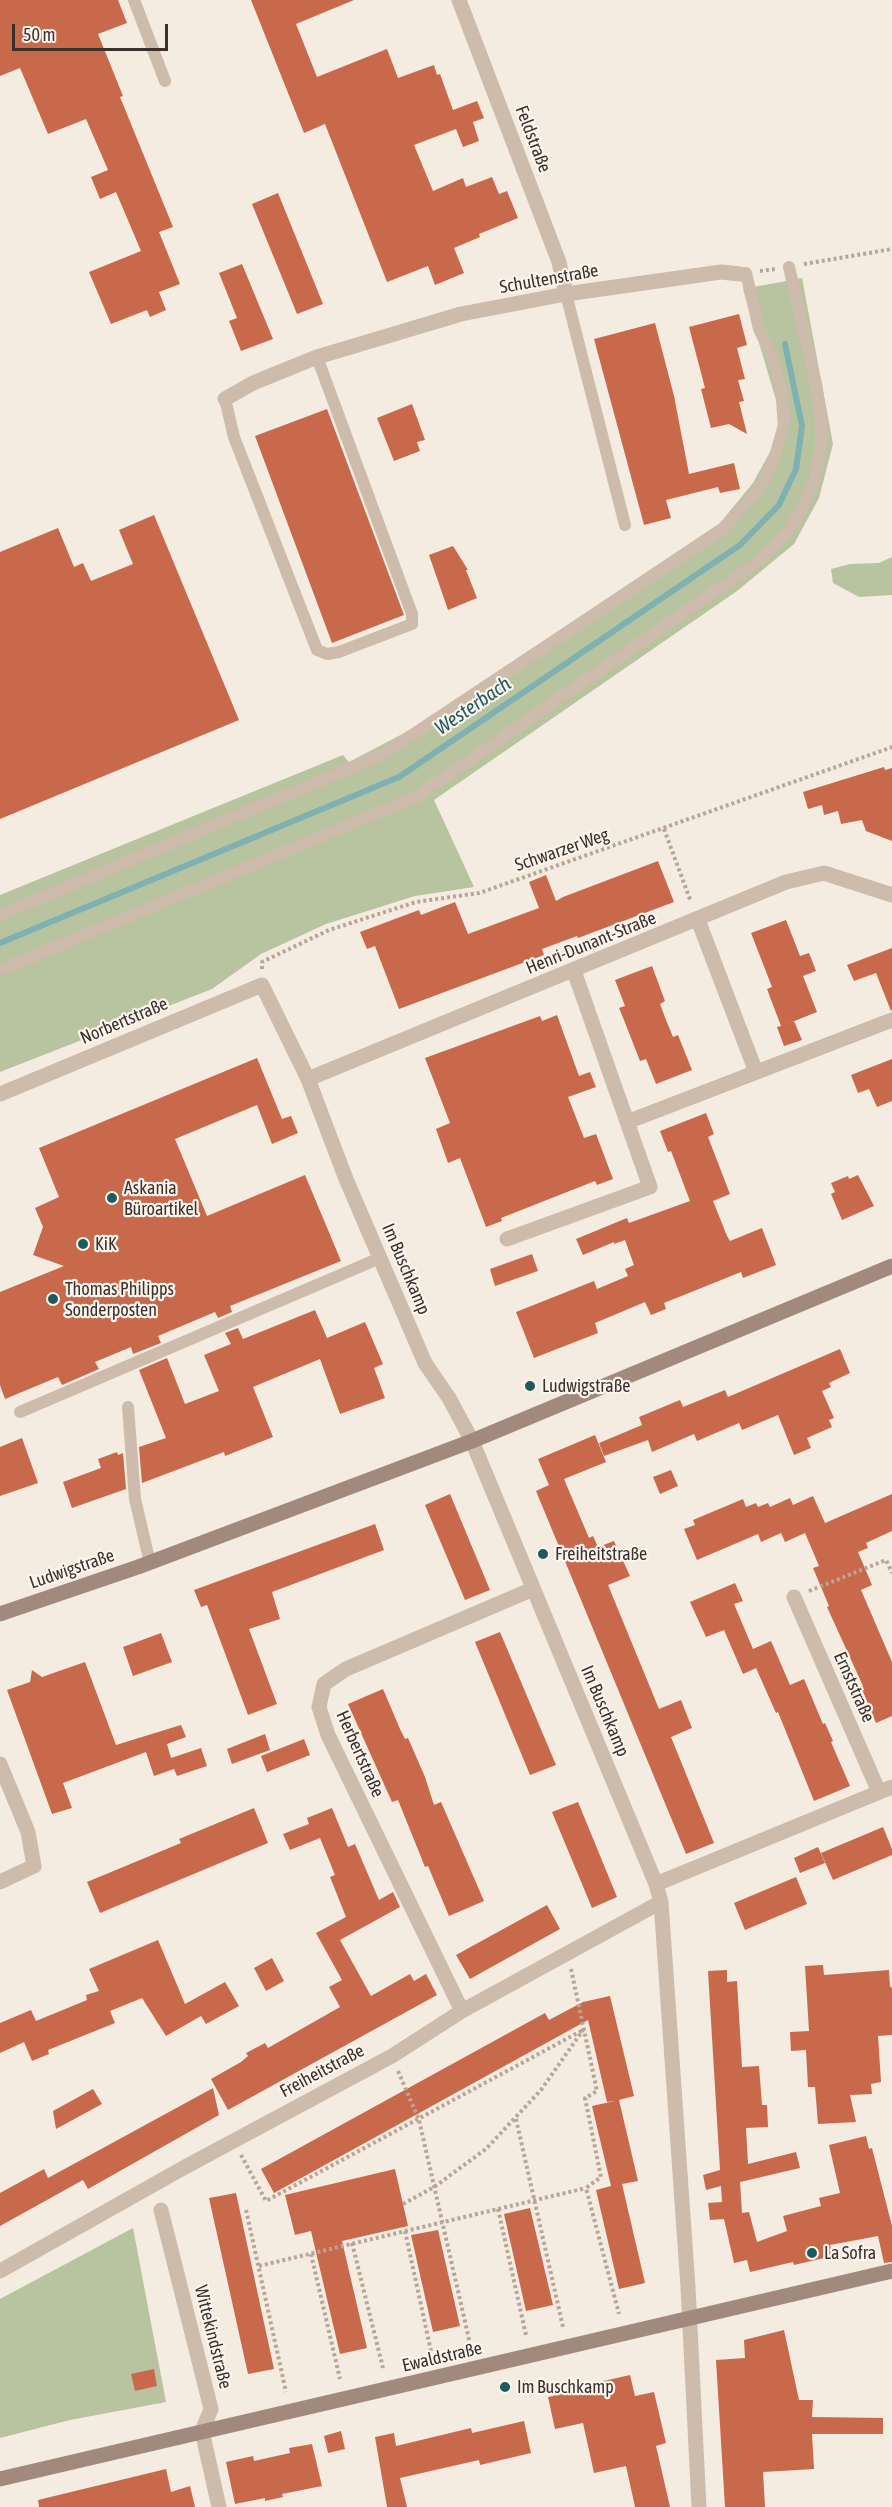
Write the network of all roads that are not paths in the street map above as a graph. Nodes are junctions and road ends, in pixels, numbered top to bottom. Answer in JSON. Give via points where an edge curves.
{"nodes":[{"id":1,"x":134,"y":0,"type":"edge"},
{"id":2,"x":459,"y":0,"type":"edge"},
{"id":3,"x":165,"y":81,"type":"dead end"},
{"id":4,"x":789,"y":267,"type":"road end"},
{"id":5,"x":743,"y":273,"type":"joint"},
{"id":6,"x":566,"y":294,"type":"junction"},
{"id":7,"x":317,"y":357,"type":"junction"},
{"id":8,"x":225,"y":399,"type":"joint"},
{"id":9,"x":624,"y":525,"type":"dead end"},
{"id":10,"x":892,"y":895,"type":"edge"},
{"id":11,"x":0,"y":915,"type":"edge"},
{"id":12,"x":698,"y":920,"type":"junction"},
{"id":13,"x":0,"y":970,"type":"edge"},
{"id":14,"x":574,"y":971,"type":"junction"},
{"id":15,"x":262,"y":985,"type":"joint"},
{"id":16,"x":892,"y":1020,"type":"edge"},
{"id":17,"x":756,"y":1072,"type":"junction"},
{"id":18,"x":308,"y":1079,"type":"junction"},
{"id":19,"x":0,"y":1094,"type":"edge"},
{"id":20,"x":627,"y":1122,"type":"junction"},
{"id":21,"x":507,"y":1239,"type":"dead end"},
{"id":22,"x":380,"y":1258,"type":"junction"},
{"id":23,"x":892,"y":1266,"type":"edge"},
{"id":24,"x":128,"y":1407,"type":"dead end"},
{"id":25,"x":20,"y":1412,"type":"dead end"},
{"id":26,"x":472,"y":1441,"type":"junction"},
{"id":27,"x":150,"y":1563,"type":"junction"},
{"id":28,"x":533,"y":1589,"type":"junction"},
{"id":29,"x":794,"y":1598,"type":"road end"},
{"id":30,"x":0,"y":1614,"type":"edge"},
{"id":31,"x":0,"y":1764,"type":"edge"},
{"id":32,"x":886,"y":1789,"type":"edge"},
{"id":33,"x":0,"y":1882,"type":"edge"},
{"id":34,"x":656,"y":1884,"type":"junction"},
{"id":35,"x":661,"y":1902,"type":"junction"},
{"id":36,"x":462,"y":2012,"type":"junction"},
{"id":37,"x":161,"y":2210,"type":"dead end"},
{"id":38,"x":0,"y":2271,"type":"edge"},
{"id":39,"x":892,"y":2271,"type":"edge"},
{"id":40,"x":689,"y":2319,"type":"junction"},
{"id":41,"x":202,"y":2431,"type":"junction"},
{"id":42,"x":0,"y":2479,"type":"edge"},
{"id":43,"x":219,"y":2507,"type":"edge"},
{"id":44,"x":699,"y":2507,"type":"edge"}],
"edges":[{"from":1,"to":3,"type":"lane"},
{"from":2,"to":6,"type":"street","name":"Feldstraße","via":[[559,262]]},
{"from":4,"to":13,"type":"lane","via":[[816,384],[821,446],[816,476],[804,505],[788,531],[759,561],[416,797]]},
{"from":5,"to":6,"type":"street","name":"Schultenstraße","via":[[721,272]]},
{"from":5,"to":11,"type":"lane","via":[[759,329],[772,356],[785,421],[766,476],[723,529],[382,755]]},
{"from":6,"to":7,"type":"street","name":"Schultenstraße","via":[[461,314]]},
{"from":6,"to":9,"type":"lane"},
{"from":7,"to":8,"type":"street","name":"Schultenstraße"},
{"from":7,"to":8,"type":"lane","via":[[412,614],[412,624],[339,652],[327,654],[317,650],[234,437]]},
{"from":10,"to":12,"type":"street","name":"Henri-Dunant-Straße","via":[[825,873],[786,882]]},
{"from":12,"to":14,"type":"street","name":"Henri-Dunant-Straße"},
{"from":12,"to":17,"type":"street"},
{"from":14,"to":18,"type":"street","name":"Henri-Dunant-Straße"},
{"from":14,"to":20,"type":"street"},
{"from":15,"to":18,"type":"street","name":"Im Buschkamp"},
{"from":15,"to":19,"type":"street","name":"Norbertstraße"},
{"from":16,"to":17,"type":"street"},
{"from":17,"to":20,"type":"street"},
{"from":18,"to":22,"type":"street","name":"Im Buschkamp"},
{"from":20,"to":21,"type":"street","via":[[650,1186]]},
{"from":22,"to":25,"type":"lane"},
{"from":22,"to":26,"type":"street","name":"Im Buschkamp","via":[[425,1363]]},
{"from":23,"to":26,"type":"main road","name":"Ludwigstraße"},
{"from":24,"to":27,"type":"lane","via":[[135,1499]]},
{"from":26,"to":27,"type":"main road","name":"Ludwigstraße"},
{"from":26,"to":28,"type":"street","name":"Im Buschkamp"},
{"from":27,"to":30,"type":"main road","name":"Ludwigstraße"},
{"from":28,"to":34,"type":"street","name":"Im Buschkamp"},
{"from":28,"to":36,"type":"street","name":"Herbertstraße","via":[[346,1669],[324,1684],[319,1707],[328,1735]]},
{"from":29,"to":32,"type":"street","name":"Ernststraße"},
{"from":31,"to":33,"type":"street","via":[[28,1832],[34,1866]]},
{"from":32,"to":34,"type":"street"},
{"from":34,"to":35,"type":"street","name":"Im Buschkamp"},
{"from":35,"to":36,"type":"street","name":"Freiheitstraße"},
{"from":35,"to":40,"type":"street","name":"Im Buschkamp"},
{"from":36,"to":38,"type":"street","name":"Freiheitstraße","via":[[392,2056]]},
{"from":37,"to":41,"type":"street","name":"Wittekindstraße","via":[[211,2409]]},
{"from":39,"to":40,"type":"main road","name":"Ewaldstraße"},
{"from":40,"to":41,"type":"main road","name":"Ewaldstraße"},
{"from":40,"to":44,"type":"street","name":"Im Buschkamp"},
{"from":41,"to":42,"type":"main road","name":"Ewaldstraße"},
{"from":41,"to":43,"type":"street","name":"Wittekindstraße"}]}
